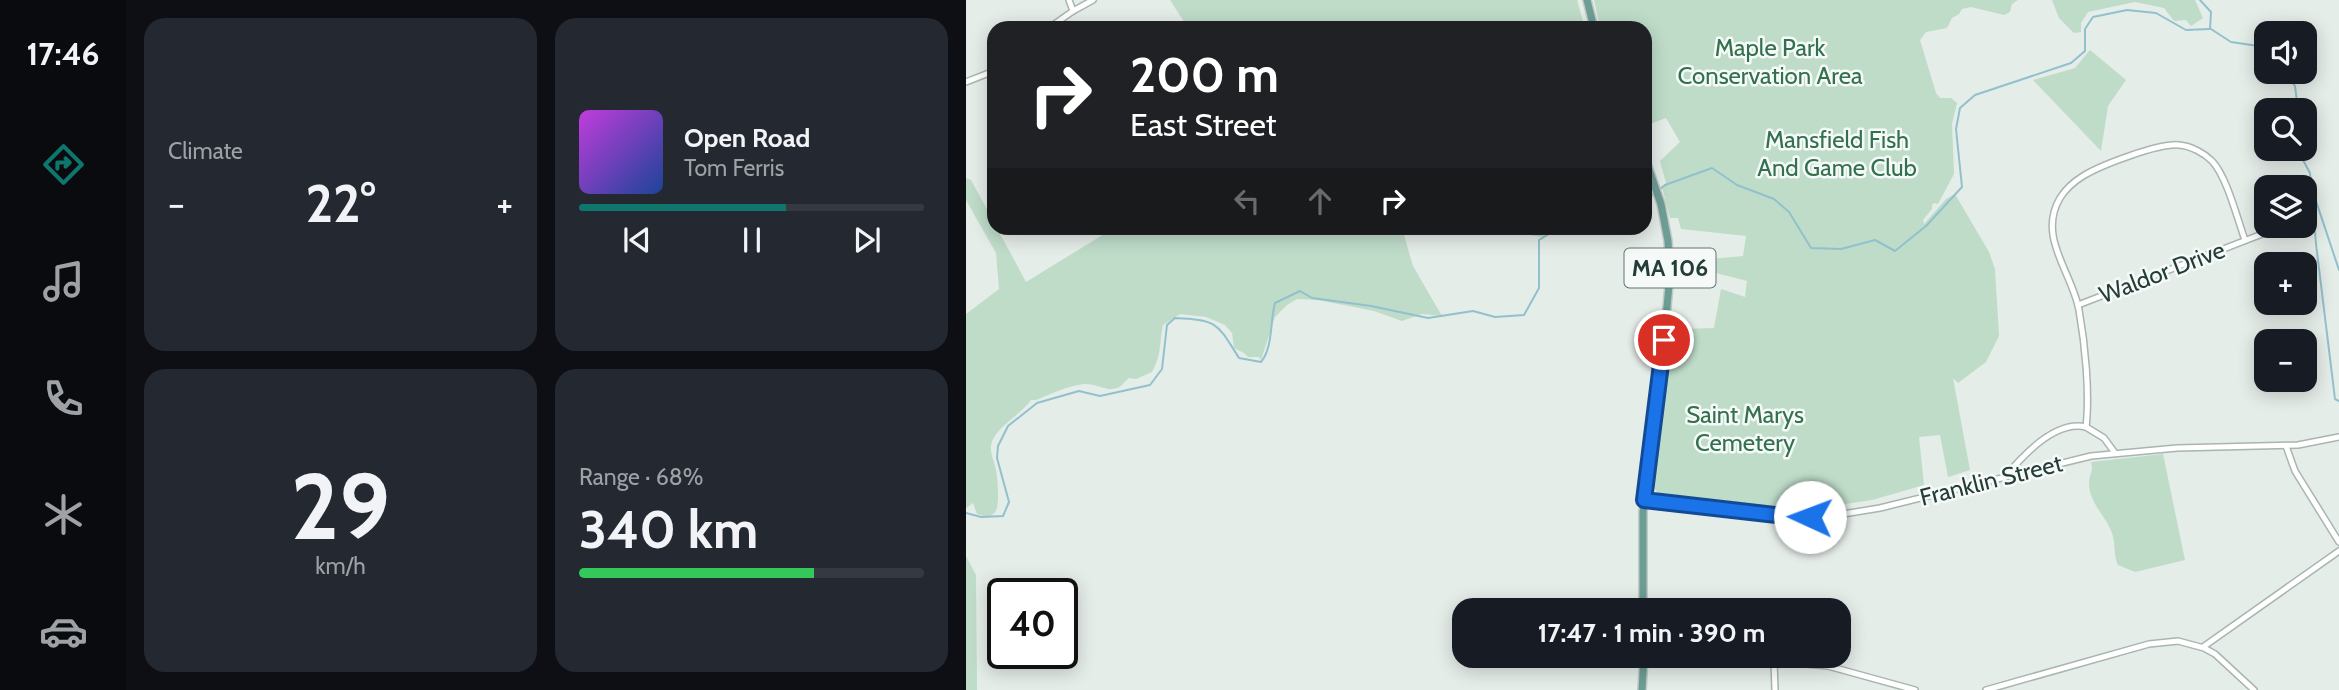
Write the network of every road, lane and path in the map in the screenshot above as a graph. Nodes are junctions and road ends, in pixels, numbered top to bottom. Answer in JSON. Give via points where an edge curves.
{"nodes":[{"id":1,"x":1069,"y":0,"type":"edge"},
{"id":2,"x":1093,"y":0,"type":"edge"},
{"id":3,"x":1587,"y":0,"type":"edge"},
{"id":4,"x":1073,"y":11,"type":"junction"},
{"id":5,"x":1059,"y":21,"type":"edge"},
{"id":6,"x":1592,"y":21,"type":"edge"},
{"id":7,"x":987,"y":74,"type":"edge"},
{"id":8,"x":966,"y":82,"type":"edge"},
{"id":9,"x":1652,"y":176,"type":"edge"},
{"id":10,"x":2254,"y":237,"type":"edge"},
{"id":11,"x":2245,"y":240,"type":"junction"},
{"id":12,"x":2078,"y":305,"type":"junction"},
{"id":13,"x":2086,"y":427,"type":"junction"},
{"id":14,"x":2339,"y":437,"type":"edge"},
{"id":15,"x":2286,"y":446,"type":"junction"},
{"id":16,"x":2115,"y":453,"type":"junction"},
{"id":17,"x":2005,"y":477,"type":"junction"},
{"id":18,"x":1644,"y":500,"type":"junction"},
{"id":19,"x":2339,"y":542,"type":"edge"},
{"id":20,"x":2339,"y":551,"type":"edge"},
{"id":21,"x":1643,"y":598,"type":"edge"},
{"id":22,"x":2203,"y":647,"type":"junction"},
{"id":23,"x":1643,"y":668,"type":"edge"},
{"id":24,"x":1773,"y":668,"type":"edge"},
{"id":25,"x":1833,"y":668,"type":"edge"},
{"id":26,"x":1642,"y":690,"type":"edge"},
{"id":27,"x":1775,"y":690,"type":"edge"},
{"id":28,"x":1914,"y":690,"type":"edge"},
{"id":29,"x":1986,"y":690,"type":"edge"},
{"id":30,"x":2254,"y":690,"type":"edge"}],
"edges":[{"from":1,"to":4,"type":"street"},
{"from":2,"to":4,"type":"street"},
{"from":3,"to":6,"type":"main road"},
{"from":4,"to":5,"type":"street"},
{"from":7,"to":8,"type":"street"},
{"from":9,"to":18,"type":"main road","number":"MA 106","via":[[1668,241],[1670,287]]},
{"from":10,"to":11,"type":"street","name":"Waldor Drive"},
{"from":11,"to":12,"type":"street","name":"Waldor Drive"},
{"from":11,"to":12,"type":"street","via":[[2220,172],[2201,153],[2176,145],[2111,163],[2075,183],[2059,199],[2054,214],[2054,243]]},
{"from":12,"to":13,"type":"street"},
{"from":13,"to":16,"type":"street","via":[[2104,438]]},
{"from":13,"to":17,"type":"street","via":[[2055,432]]},
{"from":14,"to":15,"type":"street","name":"Franklin Street"},
{"from":15,"to":16,"type":"street","name":"Franklin Street"},
{"from":15,"to":19,"type":"street","via":[[2300,480]]},
{"from":16,"to":17,"type":"street","name":"Franklin Street"},
{"from":17,"to":18,"type":"street","name":"Franklin Street","via":[[1866,511],[1819,516]]},
{"from":18,"to":21,"type":"main road","number":"MA 106"},
{"from":20,"to":22,"type":"street"},
{"from":22,"to":29,"type":"street","via":[[2164,641]]},
{"from":22,"to":30,"type":"street"},
{"from":23,"to":26,"type":"main road"},
{"from":24,"to":27,"type":"street"},
{"from":25,"to":28,"type":"street"}]}
